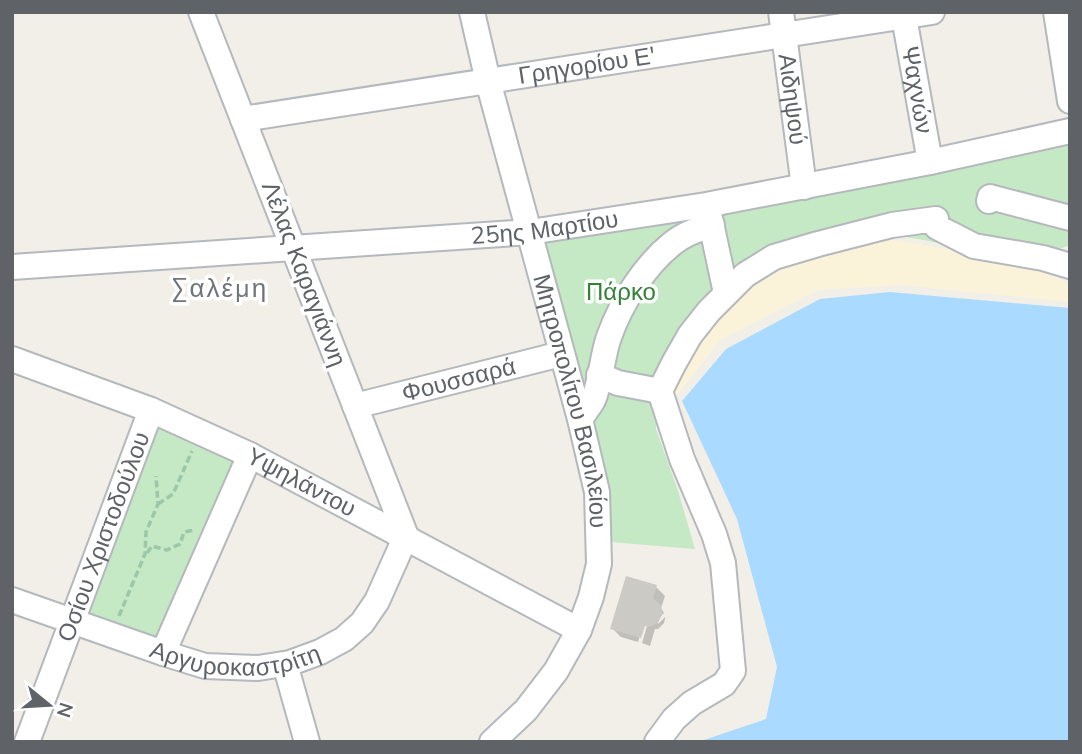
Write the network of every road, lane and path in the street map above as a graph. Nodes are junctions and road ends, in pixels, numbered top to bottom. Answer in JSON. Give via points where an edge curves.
{"nodes":[{"id":1,"x":201,"y":12,"type":"edge"},
{"id":2,"x":472,"y":12,"type":"edge"},
{"id":3,"x":932,"y":12,"type":"edge"},
{"id":4,"x":1056,"y":12,"type":"edge"},
{"id":5,"x":904,"y":17,"type":"junction"},
{"id":6,"x":782,"y":24,"type":"edge"},
{"id":7,"x":488,"y":81,"type":"junction"},
{"id":8,"x":1070,"y":101,"type":"edge"},
{"id":9,"x":243,"y":119,"type":"junction"},
{"id":10,"x":1070,"y":131,"type":"edge"},
{"id":11,"x":930,"y":162,"type":"junction"},
{"id":12,"x":804,"y":187,"type":"junction"},
{"id":13,"x":989,"y":201,"type":"dead end"},
{"id":14,"x":709,"y":215,"type":"junction"},
{"id":15,"x":1070,"y":218,"type":"edge"},
{"id":16,"x":530,"y":232,"type":"junction"},
{"id":17,"x":293,"y":248,"type":"junction"},
{"id":18,"x":1070,"y":266,"type":"edge"},
{"id":19,"x":12,"y":267,"type":"edge"},
{"id":20,"x":726,"y":293,"type":"junction"},
{"id":21,"x":561,"y":354,"type":"junction"},
{"id":22,"x":12,"y":359,"type":"edge"},
{"id":23,"x":599,"y":375,"type":"junction"},
{"id":24,"x":660,"y":391,"type":"junction"},
{"id":25,"x":355,"y":406,"type":"junction"},
{"id":26,"x":151,"y":410,"type":"junction"},
{"id":27,"x":580,"y":419,"type":"junction"},
{"id":28,"x":200,"y":433,"type":"junction"},
{"id":29,"x":250,"y":455,"type":"junction"},
{"id":30,"x":156,"y":476,"type":"dead end"},
{"id":31,"x":158,"y":504,"type":"junction"},
{"id":32,"x":221,"y":522,"type":"junction"},
{"id":33,"x":406,"y":536,"type":"junction"},
{"id":34,"x":145,"y":554,"type":"junction"},
{"id":35,"x":12,"y":600,"type":"edge"},
{"id":36,"x":72,"y":621,"type":"junction"},
{"id":37,"x":579,"y":630,"type":"junction"},
{"id":38,"x":111,"y":634,"type":"junction"},
{"id":39,"x":163,"y":653,"type":"junction"},
{"id":40,"x":285,"y":664,"type":"junction"},
{"id":41,"x":27,"y":742,"type":"edge"},
{"id":42,"x":307,"y":742,"type":"edge"},
{"id":43,"x":492,"y":742,"type":"edge"},
{"id":44,"x":657,"y":742,"type":"edge"}],
"edges":[{"from":1,"to":9,"type":"street","name":"Λέλας Καραγιάννη"},
{"from":2,"to":7,"type":"street","name":"Μητροπολίτου Βασιλείου"},
{"from":3,"to":5,"type":"street","name":"Γρηγορίου Ε'"},
{"from":4,"to":8,"type":"street"},
{"from":5,"to":6,"type":"street","name":"Γρηγορίου Ε'"},
{"from":5,"to":11,"type":"street","name":"Ψαχνών"},
{"from":6,"to":7,"type":"street","name":"Γρηγορίου Ε'"},
{"from":6,"to":12,"type":"street","name":"Αιδηψού"},
{"from":7,"to":9,"type":"street","name":"Γρηγορίου Ε'"},
{"from":7,"to":16,"type":"street","name":"Μητροπολίτου Βασιλείου"},
{"from":9,"to":17,"type":"street","name":"Λέλας Καραγιάννη"},
{"from":10,"to":11,"type":"street","name":"25ης Μαρτίου"},
{"from":11,"to":12,"type":"street","name":"25ης Μαρτίου"},
{"from":12,"to":14,"type":"street","name":"25ης Μαρτίου"},
{"from":13,"to":15,"type":"street","via":[[990,197]]},
{"from":14,"to":16,"type":"street","name":"25ης Μαρτίου"},
{"from":14,"to":20,"type":"street"},
{"from":14,"to":23,"type":"street","via":[[673,243],[635,285],[618,314]]},
{"from":16,"to":17,"type":"street","name":"25ης Μαρτίου"},
{"from":16,"to":21,"type":"street","name":"Μητροπολίτου Βασιλείου"},
{"from":17,"to":19,"type":"street","name":"25ης Μαρτίου"},
{"from":17,"to":25,"type":"street","name":"Λέλας Καραγιάννη"},
{"from":18,"to":20,"type":"street","via":[[974,246],[937,227],[936,219],[892,225],[774,257]]},
{"from":20,"to":24,"type":"street","via":[[690,335]]},
{"from":21,"to":25,"type":"street","name":"Φουσσαρά"},
{"from":21,"to":27,"type":"street","name":"Μητροπολίτου Βασιλείου"},
{"from":22,"to":26,"type":"street","name":"Υψηλάντου"},
{"from":23,"to":24,"type":"street"},
{"from":23,"to":27,"type":"street","via":[[593,399]]},
{"from":24,"to":44,"type":"street","via":[[723,563],[733,671],[724,684],[674,719]]},
{"from":25,"to":33,"type":"street","name":"Λέλας Καραγιάννη"},
{"from":26,"to":28,"type":"street","name":"Υψηλάντου"},
{"from":26,"to":36,"type":"street","name":"Οσίου Χριστοδούλου"},
{"from":27,"to":37,"type":"street","name":"Μητροπολίτου Βασιλείου","via":[[597,492],[600,564]]},
{"from":28,"to":29,"type":"street","name":"Υψηλάντου"},
{"from":28,"to":31,"type":"path","via":[[173,494]]},
{"from":29,"to":32,"type":"street"},
{"from":29,"to":33,"type":"street","name":"Υψηλάντου"},
{"from":30,"to":31,"type":"path"},
{"from":31,"to":34,"type":"path","via":[[146,532]]},
{"from":32,"to":34,"type":"path","via":[[184,532],[180,544],[167,550],[152,546]]},
{"from":32,"to":39,"type":"street"},
{"from":33,"to":37,"type":"street","name":"Υψηλάντου"},
{"from":33,"to":40,"type":"street","name":"Αργυροκαστρίτη","via":[[362,623],[320,652]]},
{"from":34,"to":38,"type":"path"},
{"from":35,"to":36,"type":"street","name":"Αργυροκαστρίτη"},
{"from":36,"to":38,"type":"street","name":"Αργυροκαστρίτη"},
{"from":36,"to":41,"type":"street","name":"Οσίου Χριστοδούλου"},
{"from":37,"to":43,"type":"street","name":"Μητροπολίτου Βασιλείου","via":[[526,710]]},
{"from":38,"to":39,"type":"street","name":"Αργυροκαστρίτη"},
{"from":39,"to":40,"type":"street","name":"Αργυροκαστρίτη","via":[[205,666]]},
{"from":40,"to":42,"type":"street"}]}
